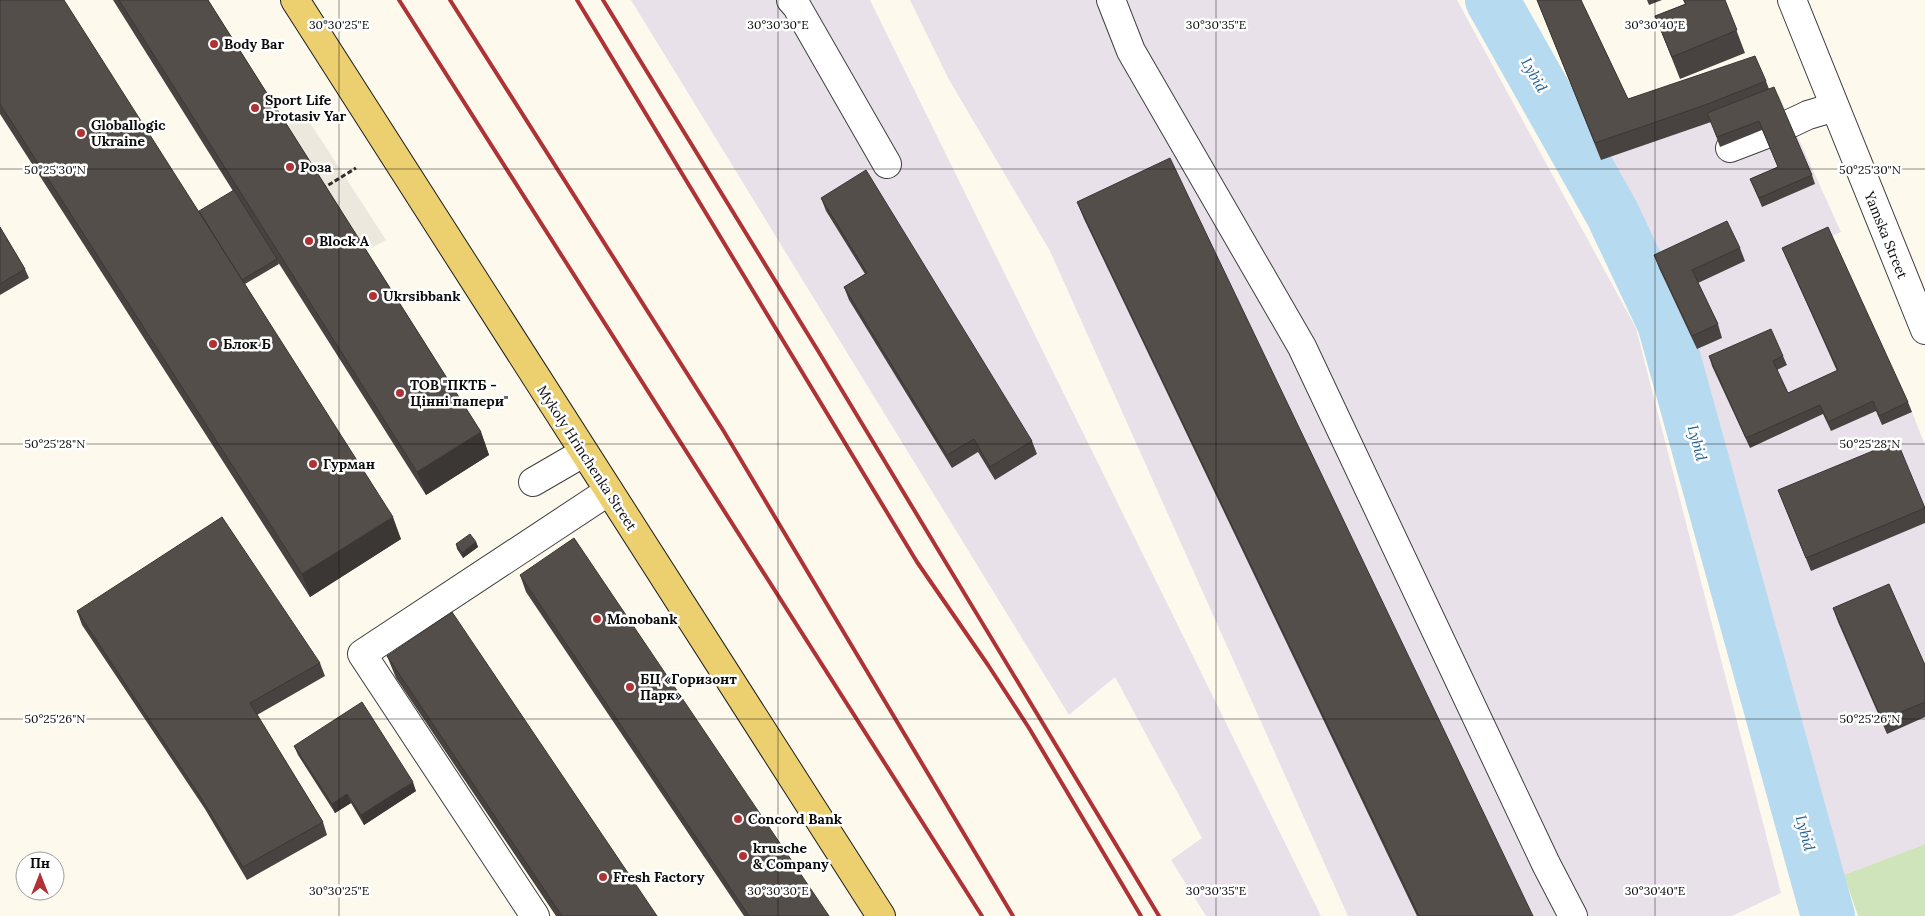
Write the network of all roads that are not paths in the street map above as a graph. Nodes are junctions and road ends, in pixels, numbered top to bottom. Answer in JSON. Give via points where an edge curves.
{"nodes":[{"id":1,"x":295,"y":0,"type":"edge"},
{"id":2,"x":791,"y":0,"type":"edge"},
{"id":3,"x":1111,"y":0,"type":"edge"},
{"id":4,"x":1792,"y":0,"type":"edge"},
{"id":5,"x":1835,"y":107,"type":"junction"},
{"id":6,"x":1789,"y":124,"type":"edge"},
{"id":7,"x":1764,"y":135,"type":"edge"},
{"id":8,"x":1730,"y":148,"type":"edge"},
{"id":9,"x":888,"y":164,"type":"dead end"},
{"id":10,"x":1925,"y":330,"type":"edge"},
{"id":11,"x":583,"y":453,"type":"junction"},
{"id":12,"x":533,"y":482,"type":"dead end"},
{"id":13,"x":609,"y":491,"type":"junction"},
{"id":14,"x":535,"y":916,"type":"edge"},
{"id":15,"x":881,"y":916,"type":"edge"},
{"id":16,"x":1573,"y":916,"type":"edge"}],
"edges":[{"from":1,"to":11,"type":"main road","name":"Mykoly Hrinchenka Street"},
{"from":2,"to":9,"type":"street"},
{"from":3,"to":16,"type":"street","via":[[1131,51],[1302,347]]},
{"from":4,"to":5,"type":"street","name":"Yamska Street"},
{"from":5,"to":6,"type":"street"},
{"from":5,"to":10,"type":"street","name":"Yamska Street"},
{"from":7,"to":8,"type":"street"},
{"from":11,"to":12,"type":"street"},
{"from":11,"to":13,"type":"main road","name":"Mykoly Hrinchenka Street"},
{"from":13,"to":14,"type":"street","via":[[362,654]]},
{"from":13,"to":15,"type":"main road","name":"Mykoly Hrinchenka Street"}]}
